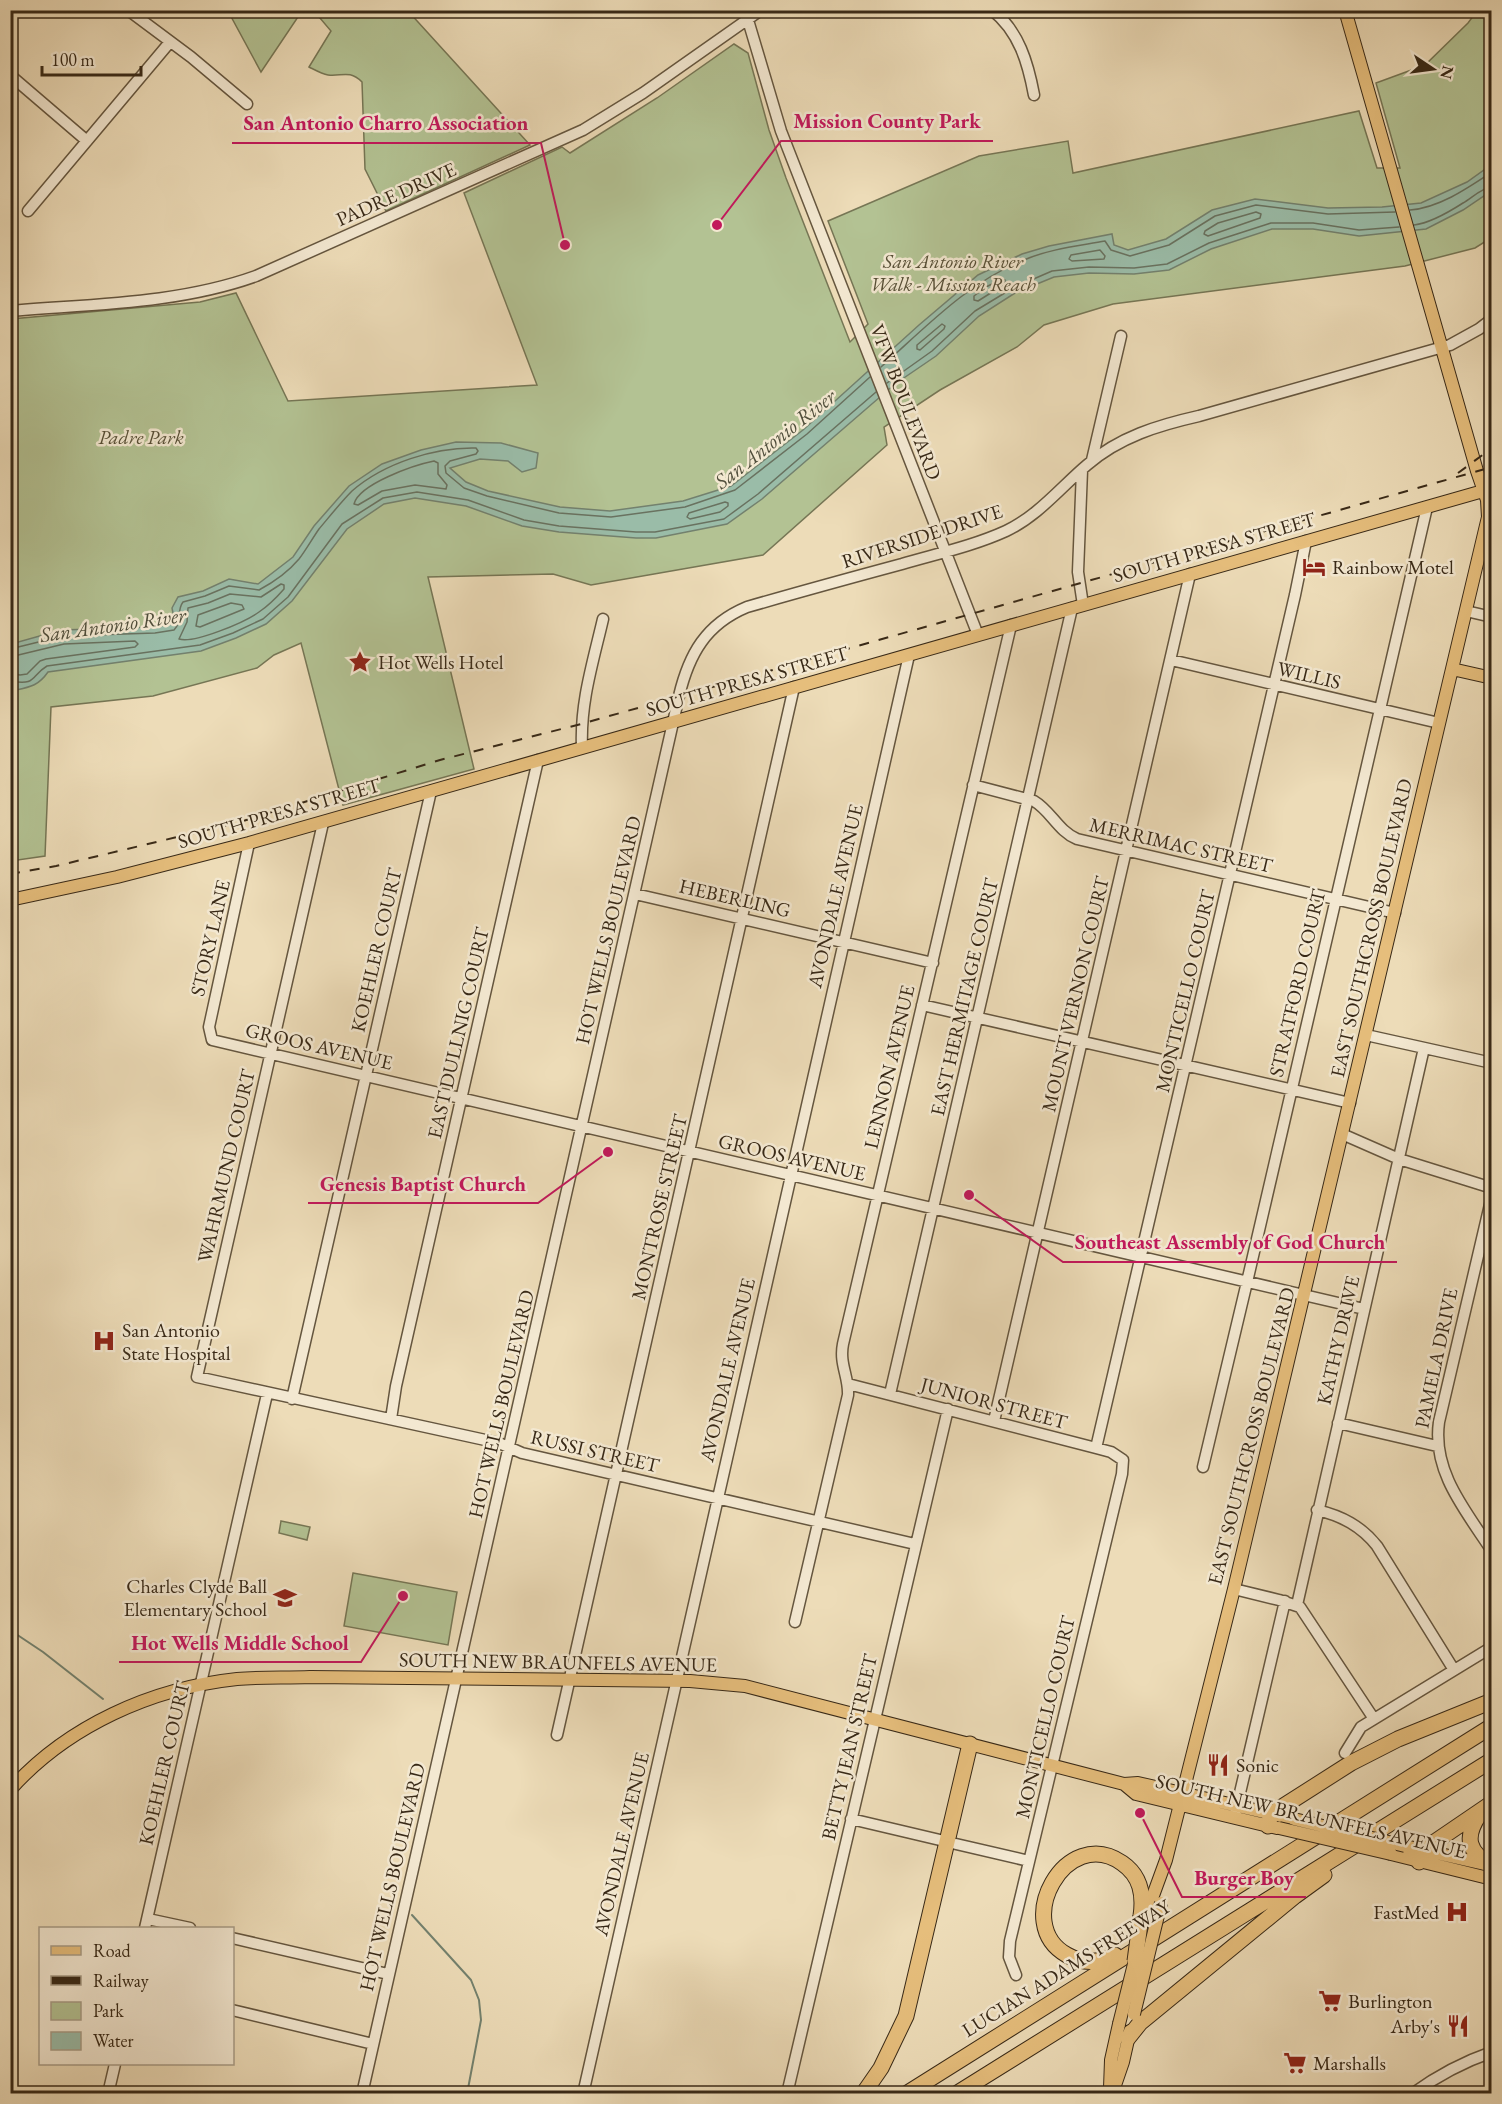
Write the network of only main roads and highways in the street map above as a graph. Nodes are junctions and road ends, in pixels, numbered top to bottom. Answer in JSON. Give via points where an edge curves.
{"nodes":[{"id":1,"x":1345,"y":10,"type":"edge"},
{"id":2,"x":1488,"y":490,"type":"edge"},
{"id":3,"x":1452,"y":669,"type":"junction"},
{"id":4,"x":1491,"y":678,"type":"edge"},
{"id":5,"x":10,"y":900,"type":"edge"},
{"id":6,"x":1491,"y":1701,"type":"edge"},
{"id":7,"x":1491,"y":1725,"type":"edge"},
{"id":8,"x":970,"y":1744,"type":"junction"},
{"id":9,"x":1491,"y":1760,"type":"edge"},
{"id":10,"x":10,"y":1790,"type":"edge"},
{"id":11,"x":1181,"y":1799,"type":"junction"},
{"id":12,"x":1421,"y":1804,"type":"junction"},
{"id":13,"x":1486,"y":1807,"type":"edge"},
{"id":14,"x":1273,"y":1823,"type":"junction"},
{"id":15,"x":1421,"y":1856,"type":"junction"},
{"id":16,"x":1166,"y":1860,"type":"junction"},
{"id":17,"x":1491,"y":1866,"type":"edge"},
{"id":18,"x":1491,"y":1879,"type":"edge"},
{"id":19,"x":1144,"y":1914,"type":"junction"},
{"id":20,"x":1184,"y":1919,"type":"junction"},
{"id":21,"x":1135,"y":1961,"type":"joint"},
{"id":22,"x":1128,"y":2038,"type":"junction"},
{"id":23,"x":862,"y":2094,"type":"edge"},
{"id":24,"x":906,"y":2094,"type":"edge"},
{"id":25,"x":956,"y":2094,"type":"edge"},
{"id":26,"x":1111,"y":2094,"type":"edge"}],
"edges":[{"from":1,"to":2,"type":"main road","name":"EAST SOUTHCROSS BOULEVARD","via":[[1441,348]]},
{"from":2,"to":3,"type":"main road","name":"EAST SOUTHCROSS BOULEVARD","via":[[1488,517]]},
{"from":2,"to":5,"type":"main road","name":"SOUTH PRESA STREET","via":[[249,843]]},
{"from":3,"to":4,"type":"main road"},
{"from":3,"to":11,"type":"main road","name":"EAST SOUTHCROSS BOULEVARD","via":[[1305,1295]]},
{"from":6,"to":14,"type":"highway","via":[[1351,1763]]},
{"from":7,"to":20,"type":"highway","name":"LUCIAN ADAMS FREEWAY"},
{"from":8,"to":10,"type":"main road","name":"SOUTH NEW BRAUNFELS AVENUE","via":[[745,1686],[677,1681],[254,1678],[200,1686],[135,1704],[72,1737]]},
{"from":8,"to":11,"type":"main road","name":"SOUTH NEW BRAUNFELS AVENUE","via":[[1124,1784],[1138,1783]]},
{"from":8,"to":23,"type":"highway","via":[[906,2016],[881,2068]]},
{"from":9,"to":12,"type":"highway"},
{"from":11,"to":14,"type":"main road","name":"SOUTH NEW BRAUNFELS AVENUE"},
{"from":11,"to":16,"type":"main road","name":"EAST SOUTHCROSS BOULEVARD"},
{"from":12,"to":22,"type":"highway","via":[[1295,1896]]},
{"from":12,"to":25,"type":"highway"},
{"from":13,"to":15,"type":"highway"},
{"from":13,"to":17,"type":"highway","via":[[1469,1836],[1473,1851]]},
{"from":14,"to":15,"type":"main road","name":"SOUTH NEW BRAUNFELS AVENUE","bridge":true,"via":[[1391,1854]]},
{"from":14,"to":15,"type":"main road","name":"SOUTH NEW BRAUNFELS AVENUE","bridge":true,"via":[[1294,1819],[1405,1846]]},
{"from":15,"to":17,"type":"main road","name":"SOUTH NEW BRAUNFELS AVENUE"},
{"from":15,"to":18,"type":"main road","name":"SOUTH NEW BRAUNFELS AVENUE"},
{"from":16,"to":19,"type":"main road","name":"EAST SOUTHCROSS BOULEVARD"},
{"from":16,"to":22,"type":"main road","name":"EAST SOUTHCROSS BOULEVARD","bridge":true,"via":[[1161,1904]]},
{"from":19,"to":20,"type":"highway","via":[[1142,1890],[1130,1869],[1117,1860],[1094,1855],[1072,1862],[1059,1873],[1046,1899],[1043,1920],[1051,1940],[1063,1953],[1096,1962]]},
{"from":19,"to":21,"type":"highway","bridge":true},
{"from":20,"to":24,"type":"highway","name":"LUCIAN ADAMS FREEWAY"},
{"from":21,"to":26,"type":"main road","name":"EAST SOUTHCROSS BOULEVARD","bridge":true,"via":[[1111,2060]]},
{"from":22,"to":26,"type":"main road","name":"EAST SOUTHCROSS BOULEVARD"}]}
